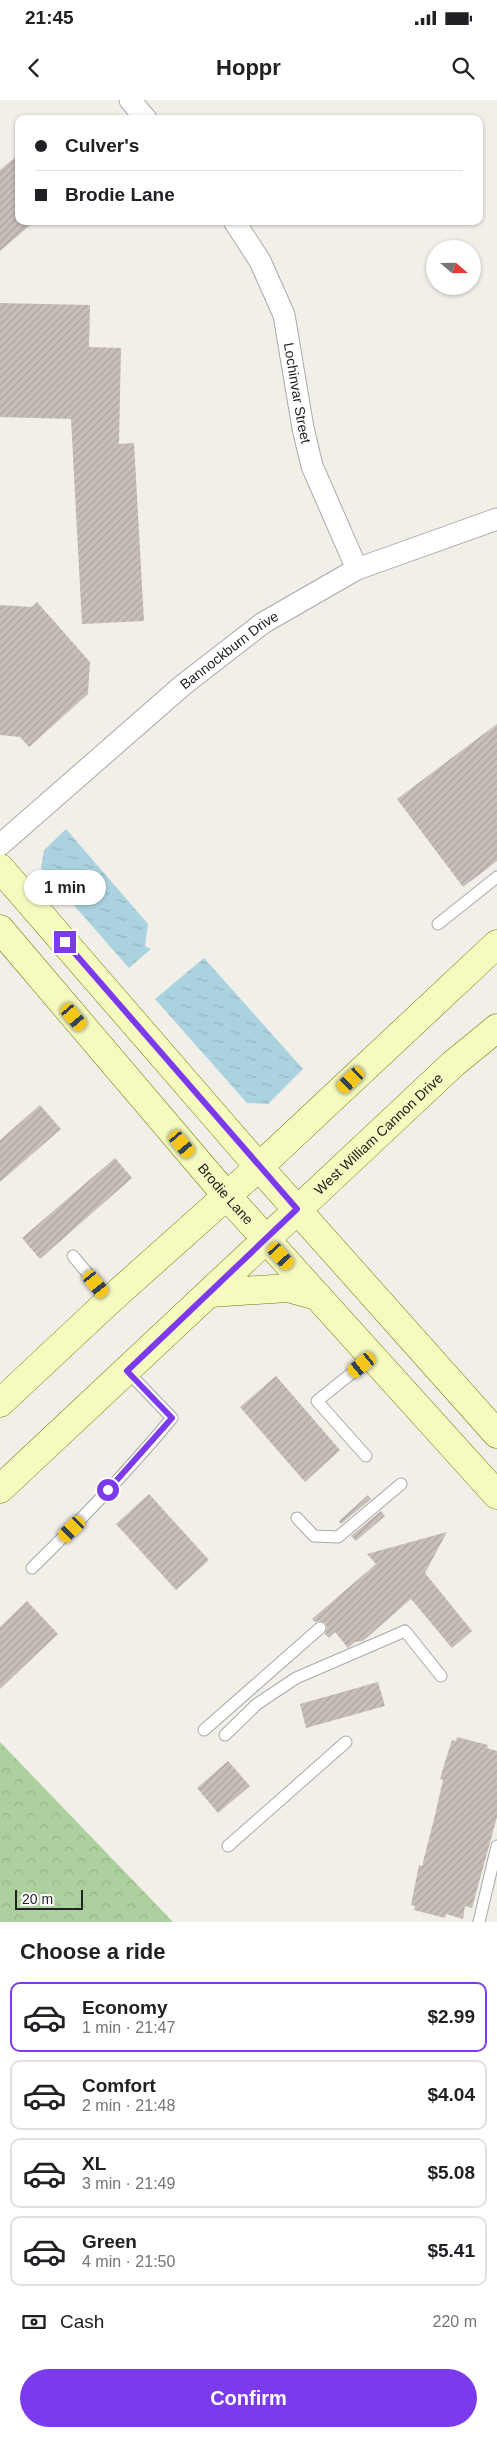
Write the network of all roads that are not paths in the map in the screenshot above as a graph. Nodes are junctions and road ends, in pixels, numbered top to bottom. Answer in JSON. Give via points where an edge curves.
{"nodes":[{"id":1,"x":130,"y":100,"type":"edge"},
{"id":2,"x":143,"y":115,"type":"edge"},
{"id":3,"x":237,"y":225,"type":"edge"},
{"id":4,"x":497,"y":519,"type":"edge"},
{"id":5,"x":358,"y":569,"type":"junction"},
{"id":6,"x":0,"y":845,"type":"edge"},
{"id":7,"x":0,"y":868,"type":"edge"},
{"id":8,"x":497,"y":877,"type":"edge"},
{"id":9,"x":438,"y":924,"type":"dead end"},
{"id":10,"x":0,"y":929,"type":"edge"},
{"id":11,"x":497,"y":944,"type":"edge"},
{"id":12,"x":497,"y":1028,"type":"edge"},
{"id":13,"x":259,"y":1167,"type":"junction"},
{"id":14,"x":226,"y":1195,"type":"junction"},
{"id":15,"x":297,"y":1209,"type":"junction"},
{"id":16,"x":264,"y":1238,"type":"junction"},
{"id":17,"x":73,"y":1256,"type":"dead end"},
{"id":18,"x":210,"y":1293,"type":"junction"},
{"id":19,"x":317,"y":1296,"type":"junction"},
{"id":20,"x":110,"y":1300,"type":"junction"},
{"id":21,"x":372,"y":1357,"type":"junction"},
{"id":22,"x":127,"y":1371,"type":"junction"},
{"id":23,"x":0,"y":1403,"type":"edge"},
{"id":24,"x":497,"y":1434,"type":"edge"},
{"id":25,"x":366,"y":1456,"type":"dead end"},
{"id":26,"x":401,"y":1484,"type":"dead end"},
{"id":27,"x":0,"y":1489,"type":"edge"},
{"id":28,"x":497,"y":1496,"type":"edge"},
{"id":29,"x":297,"y":1518,"type":"dead end"},
{"id":30,"x":32,"y":1568,"type":"dead end"},
{"id":31,"x":320,"y":1628,"type":"dead end"},
{"id":32,"x":441,"y":1676,"type":"dead end"},
{"id":33,"x":204,"y":1730,"type":"dead end"},
{"id":34,"x":224,"y":1735,"type":"dead end"},
{"id":35,"x":346,"y":1742,"type":"dead end"},
{"id":36,"x":228,"y":1846,"type":"dead end"},
{"id":37,"x":497,"y":1846,"type":"edge"},
{"id":38,"x":479,"y":1922,"type":"edge"}],
"edges":[{"from":1,"to":2,"type":"street"},
{"from":3,"to":5,"type":"street","name":"Lochinvar Street","via":[[260,261],[284,315],[312,466]]},
{"from":4,"to":5,"type":"street","name":"Bannockburn Drive"},
{"from":5,"to":6,"type":"street","name":"Bannockburn Drive","via":[[270,619],[224,651]]},
{"from":7,"to":13,"type":"main road"},
{"from":8,"to":9,"type":"lane"},
{"from":10,"to":14,"type":"main road","name":"Brodie Lane"},
{"from":11,"to":13,"type":"main road"},
{"from":12,"to":15,"type":"main road","name":"West William Cannon Drive","via":[[453,1064]]},
{"from":13,"to":14,"type":"main road"},
{"from":13,"to":15,"type":"main road"},
{"from":14,"to":16,"type":"main road","name":"Brodie Lane"},
{"from":14,"to":20,"type":"main road"},
{"from":15,"to":16,"type":"main road","name":"West William Cannon Drive"},
{"from":15,"to":24,"type":"main road"},
{"from":16,"to":18,"type":"main road","name":"West William Cannon Drive"},
{"from":16,"to":19,"type":"main road","name":"Brodie Lane"},
{"from":17,"to":20,"type":"lane"},
{"from":18,"to":19,"type":"main road","via":[[288,1288]]},
{"from":18,"to":22,"type":"main road","name":"West William Cannon Drive"},
{"from":19,"to":21,"type":"main road","name":"Brodie Lane"},
{"from":20,"to":23,"type":"main road"},
{"from":21,"to":25,"type":"lane","via":[[317,1400]]},
{"from":21,"to":28,"type":"main road","name":"Brodie Lane"},
{"from":22,"to":27,"type":"main road","name":"West William Cannon Drive"},
{"from":22,"to":30,"type":"lane","via":[[172,1418],[72,1529]]},
{"from":26,"to":29,"type":"lane","via":[[338,1537],[314,1536]]},
{"from":31,"to":33,"type":"lane"},
{"from":32,"to":34,"type":"lane","via":[[405,1631],[296,1678],[257,1704]]},
{"from":35,"to":36,"type":"lane"},
{"from":37,"to":38,"type":"lane"}]}
